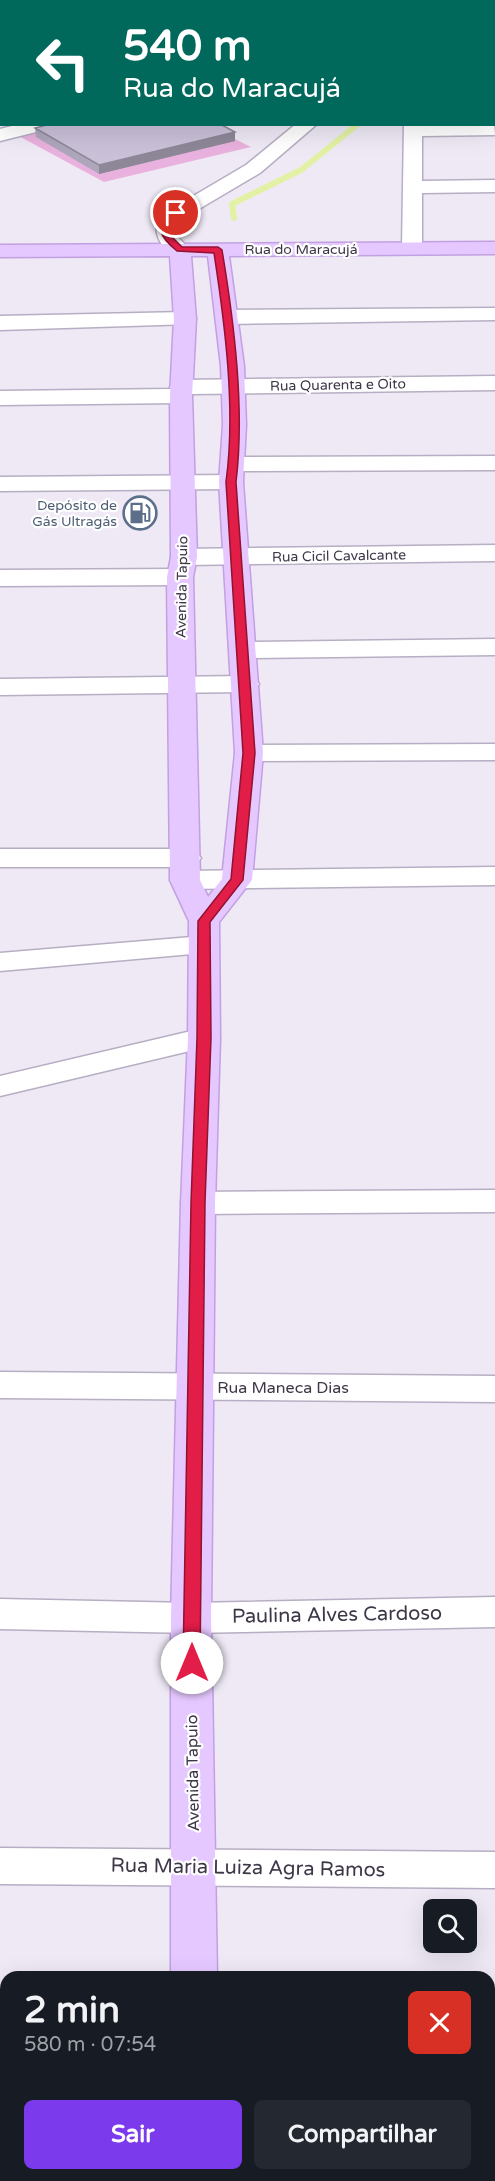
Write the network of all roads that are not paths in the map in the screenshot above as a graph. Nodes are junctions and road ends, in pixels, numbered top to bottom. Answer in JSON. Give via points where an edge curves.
{"nodes":[{"id":1,"x":37,"y":126,"type":"edge"},
{"id":2,"x":306,"y":126,"type":"edge"},
{"id":3,"x":413,"y":127,"type":"edge"},
{"id":4,"x":495,"y":129,"type":"edge"},
{"id":5,"x":0,"y":135,"type":"edge"},
{"id":6,"x":495,"y":186,"type":"edge"},
{"id":7,"x":413,"y":187,"type":"junction"},
{"id":8,"x":412,"y":248,"type":"junction"},
{"id":9,"x":495,"y":248,"type":"edge"},
{"id":10,"x":180,"y":250,"type":"junction"},
{"id":11,"x":218,"y":250,"type":"junction"},
{"id":12,"x":0,"y":251,"type":"edge"},
{"id":13,"x":495,"y":314,"type":"edge"},
{"id":14,"x":228,"y":317,"type":"junction"},
{"id":15,"x":185,"y":319,"type":"junction"},
{"id":16,"x":0,"y":323,"type":"edge"},
{"id":17,"x":495,"y":383,"type":"edge"},
{"id":18,"x":233,"y":386,"type":"junction"},
{"id":19,"x":181,"y":392,"type":"junction"},
{"id":20,"x":0,"y":398,"type":"edge"},
{"id":21,"x":495,"y":463,"type":"edge"},
{"id":22,"x":232,"y":473,"type":"junction"},
{"id":23,"x":182,"y":482,"type":"junction"},
{"id":24,"x":0,"y":484,"type":"edge"},
{"id":25,"x":495,"y":553,"type":"edge"},
{"id":26,"x":236,"y":557,"type":"junction"},
{"id":27,"x":182,"y":567,"type":"junction"},
{"id":28,"x":0,"y":578,"type":"edge"},
{"id":29,"x":495,"y":647,"type":"edge"},
{"id":30,"x":244,"y":651,"type":"junction"},
{"id":31,"x":183,"y":684,"type":"junction"},
{"id":32,"x":245,"y":684,"type":"junction"},
{"id":33,"x":0,"y":687,"type":"edge"},
{"id":34,"x":495,"y":752,"type":"edge"},
{"id":35,"x":249,"y":753,"type":"junction"},
{"id":36,"x":0,"y":858,"type":"edge"},
{"id":37,"x":185,"y":869,"type":"junction"},
{"id":38,"x":495,"y":876,"type":"edge"},
{"id":39,"x":237,"y":880,"type":"junction"},
{"id":40,"x":204,"y":933,"type":"junction"},
{"id":41,"x":0,"y":962,"type":"edge"},
{"id":42,"x":204,"y":1038,"type":"junction"},
{"id":43,"x":0,"y":1086,"type":"edge"},
{"id":44,"x":495,"y":1201,"type":"edge"},
{"id":45,"x":198,"y":1203,"type":"junction"},
{"id":46,"x":0,"y":1385,"type":"edge"},
{"id":47,"x":196,"y":1388,"type":"junction"},
{"id":48,"x":495,"y":1389,"type":"edge"},
{"id":49,"x":495,"y":1612,"type":"edge"},
{"id":50,"x":0,"y":1614,"type":"edge"},
{"id":51,"x":191,"y":1618,"type":"junction"},
{"id":52,"x":0,"y":1866,"type":"edge"},
{"id":53,"x":194,"y":1866,"type":"junction"},
{"id":54,"x":495,"y":1870,"type":"edge"},
{"id":55,"x":194,"y":1971,"type":"edge"}],
"edges":[{"from":1,"to":5,"type":"street"},
{"from":2,"to":10,"type":"street","via":[[253,169],[168,219],[166,236]]},
{"from":3,"to":4,"type":"street"},
{"from":3,"to":7,"type":"street"},
{"from":6,"to":7,"type":"street"},
{"from":7,"to":8,"type":"street"},
{"from":8,"to":9,"type":"street","name":"Rua do Maracujá"},
{"from":8,"to":11,"type":"street","name":"Rua do Maracujá"},
{"from":10,"to":11,"type":"street","name":"Rua do Maracujá"},
{"from":10,"to":12,"type":"street","name":"Rua do Maracujá"},
{"from":10,"to":15,"type":"street","name":"Avenida Tapuio"},
{"from":11,"to":14,"type":"street"},
{"from":13,"to":14,"type":"street"},
{"from":14,"to":18,"type":"street"},
{"from":15,"to":16,"type":"street"},
{"from":15,"to":19,"type":"street","name":"Avenida Tapuio"},
{"from":17,"to":18,"type":"street","name":"Rua Quarenta e Oito"},
{"from":18,"to":19,"type":"street","name":"Rua Quarenta e Oito"},
{"from":18,"to":22,"type":"street"},
{"from":19,"to":20,"type":"street","name":"Rua Quarenta e Oito"},
{"from":19,"to":23,"type":"street","name":"Avenida Tapuio"},
{"from":21,"to":22,"type":"street"},
{"from":22,"to":23,"type":"street"},
{"from":22,"to":26,"type":"street"},
{"from":23,"to":24,"type":"street"},
{"from":23,"to":27,"type":"street","name":"Avenida Tapuio"},
{"from":25,"to":26,"type":"street","name":"Rua Cicil Cavalcante"},
{"from":26,"to":27,"type":"street","name":"Rua Cicil Cavalcante"},
{"from":26,"to":30,"type":"street"},
{"from":27,"to":28,"type":"street","name":"Rua Cicil Cavalcante"},
{"from":27,"to":31,"type":"street","name":"Avenida Tapuio"},
{"from":29,"to":30,"type":"street"},
{"from":30,"to":32,"type":"street"},
{"from":31,"to":32,"type":"street"},
{"from":31,"to":33,"type":"street"},
{"from":31,"to":37,"type":"street","name":"Avenida Tapuio"},
{"from":32,"to":35,"type":"street"},
{"from":34,"to":35,"type":"street"},
{"from":35,"to":39,"type":"street"},
{"from":36,"to":37,"type":"street"},
{"from":37,"to":39,"type":"street"},
{"from":37,"to":40,"type":"street","name":"Avenida Tapuio"},
{"from":38,"to":39,"type":"street"},
{"from":39,"to":40,"type":"street"},
{"from":40,"to":41,"type":"street"},
{"from":40,"to":42,"type":"street","name":"Avenida Tapuio"},
{"from":42,"to":43,"type":"street"},
{"from":42,"to":45,"type":"street","name":"Avenida Tapuio"},
{"from":44,"to":45,"type":"street"},
{"from":45,"to":47,"type":"street","name":"Avenida Tapuio"},
{"from":46,"to":47,"type":"street","name":"Rua Maneca Dias"},
{"from":47,"to":48,"type":"street","name":"Rua Maneca Dias"},
{"from":47,"to":51,"type":"street","name":"Avenida Tapuio"},
{"from":49,"to":51,"type":"street","name":"Paulina Alves Cardoso"},
{"from":50,"to":51,"type":"street","name":"Paulina Alves Cardoso"},
{"from":51,"to":53,"type":"street","name":"Avenida Tapuio"},
{"from":52,"to":53,"type":"street","name":"Rua Maria Luiza Agra Ramos"},
{"from":53,"to":54,"type":"street","name":"Rua Maria Luiza Agra Ramos"},
{"from":53,"to":55,"type":"street","name":"Avenida Tapuio"}]}
